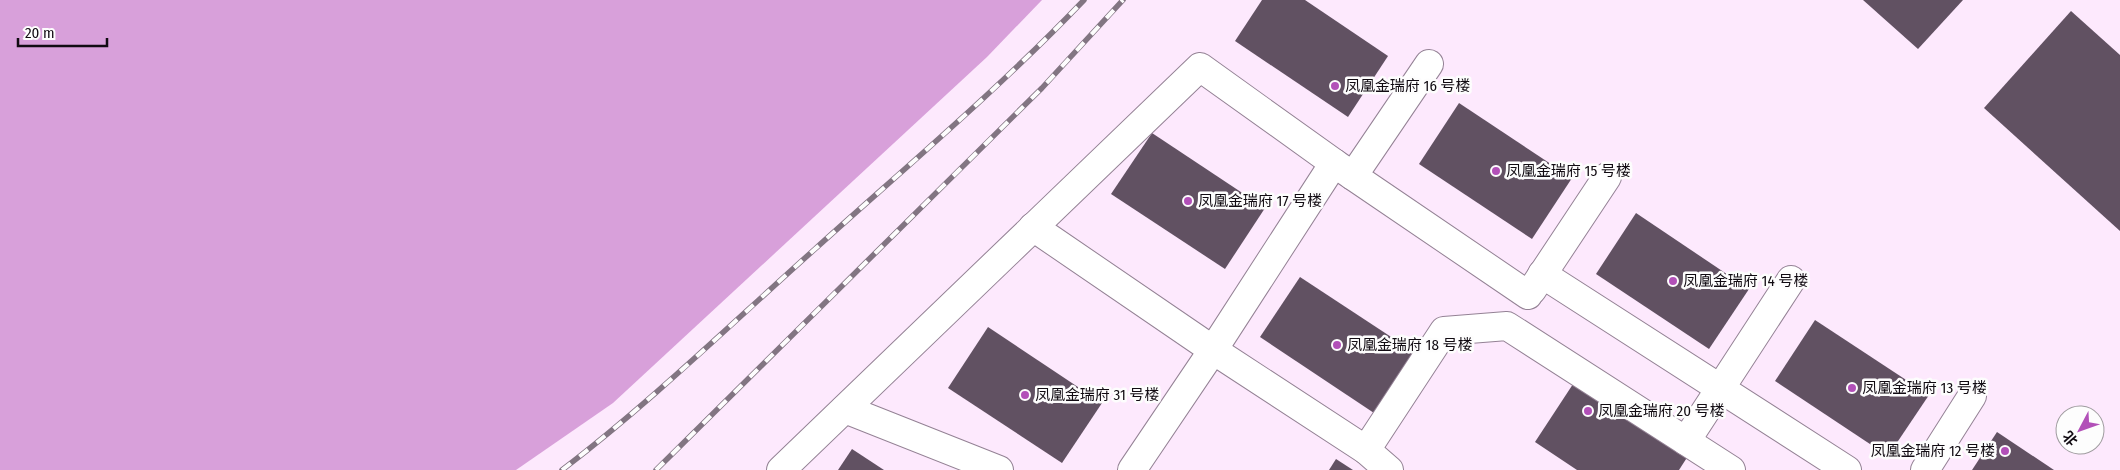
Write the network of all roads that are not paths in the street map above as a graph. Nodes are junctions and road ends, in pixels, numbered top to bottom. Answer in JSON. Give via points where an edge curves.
{"nodes":[{"id":1,"x":1428,"y":64,"type":"dead end"},
{"id":2,"x":1343,"y":170,"type":"junction"},
{"id":3,"x":1608,"y":177,"type":"dead end"},
{"id":4,"x":1033,"y":227,"type":"junction"},
{"id":5,"x":1791,"y":280,"type":"dead end"},
{"id":6,"x":1535,"y":284,"type":"junction"},
{"id":7,"x":1507,"y":326,"type":"junction"},
{"id":8,"x":1213,"y":350,"type":"junction"},
{"id":9,"x":1720,"y":388,"type":"junction"},
{"id":10,"x":1972,"y":396,"type":"dead end"},
{"id":11,"x":845,"y":409,"type":"junction"},
{"id":12,"x":1686,"y":441,"type":"junction"},
{"id":13,"x":1366,"y":450,"type":"junction"},
{"id":14,"x":782,"y":470,"type":"edge"},
{"id":15,"x":999,"y":470,"type":"edge"},
{"id":16,"x":1132,"y":470,"type":"edge"},
{"id":17,"x":1389,"y":470,"type":"edge"},
{"id":18,"x":1731,"y":470,"type":"edge"},
{"id":19,"x":1847,"y":470,"type":"edge"},
{"id":20,"x":1925,"y":470,"type":"edge"}],
"edges":[{"from":1,"to":2,"type":"street"},
{"from":2,"to":4,"type":"street","via":[[1200,67]]},
{"from":2,"to":6,"type":"street"},
{"from":2,"to":8,"type":"street"},
{"from":3,"to":6,"type":"street"},
{"from":4,"to":8,"type":"street"},
{"from":4,"to":11,"type":"street"},
{"from":5,"to":9,"type":"street"},
{"from":6,"to":7,"type":"street"},
{"from":6,"to":9,"type":"street"},
{"from":7,"to":12,"type":"street"},
{"from":7,"to":13,"type":"street","via":[[1444,331]]},
{"from":8,"to":13,"type":"street"},
{"from":8,"to":16,"type":"street"},
{"from":9,"to":12,"type":"street"},
{"from":9,"to":19,"type":"street"},
{"from":10,"to":20,"type":"street"},
{"from":11,"to":14,"type":"street"},
{"from":11,"to":15,"type":"street"},
{"from":12,"to":18,"type":"street"},
{"from":13,"to":17,"type":"street"}]}
